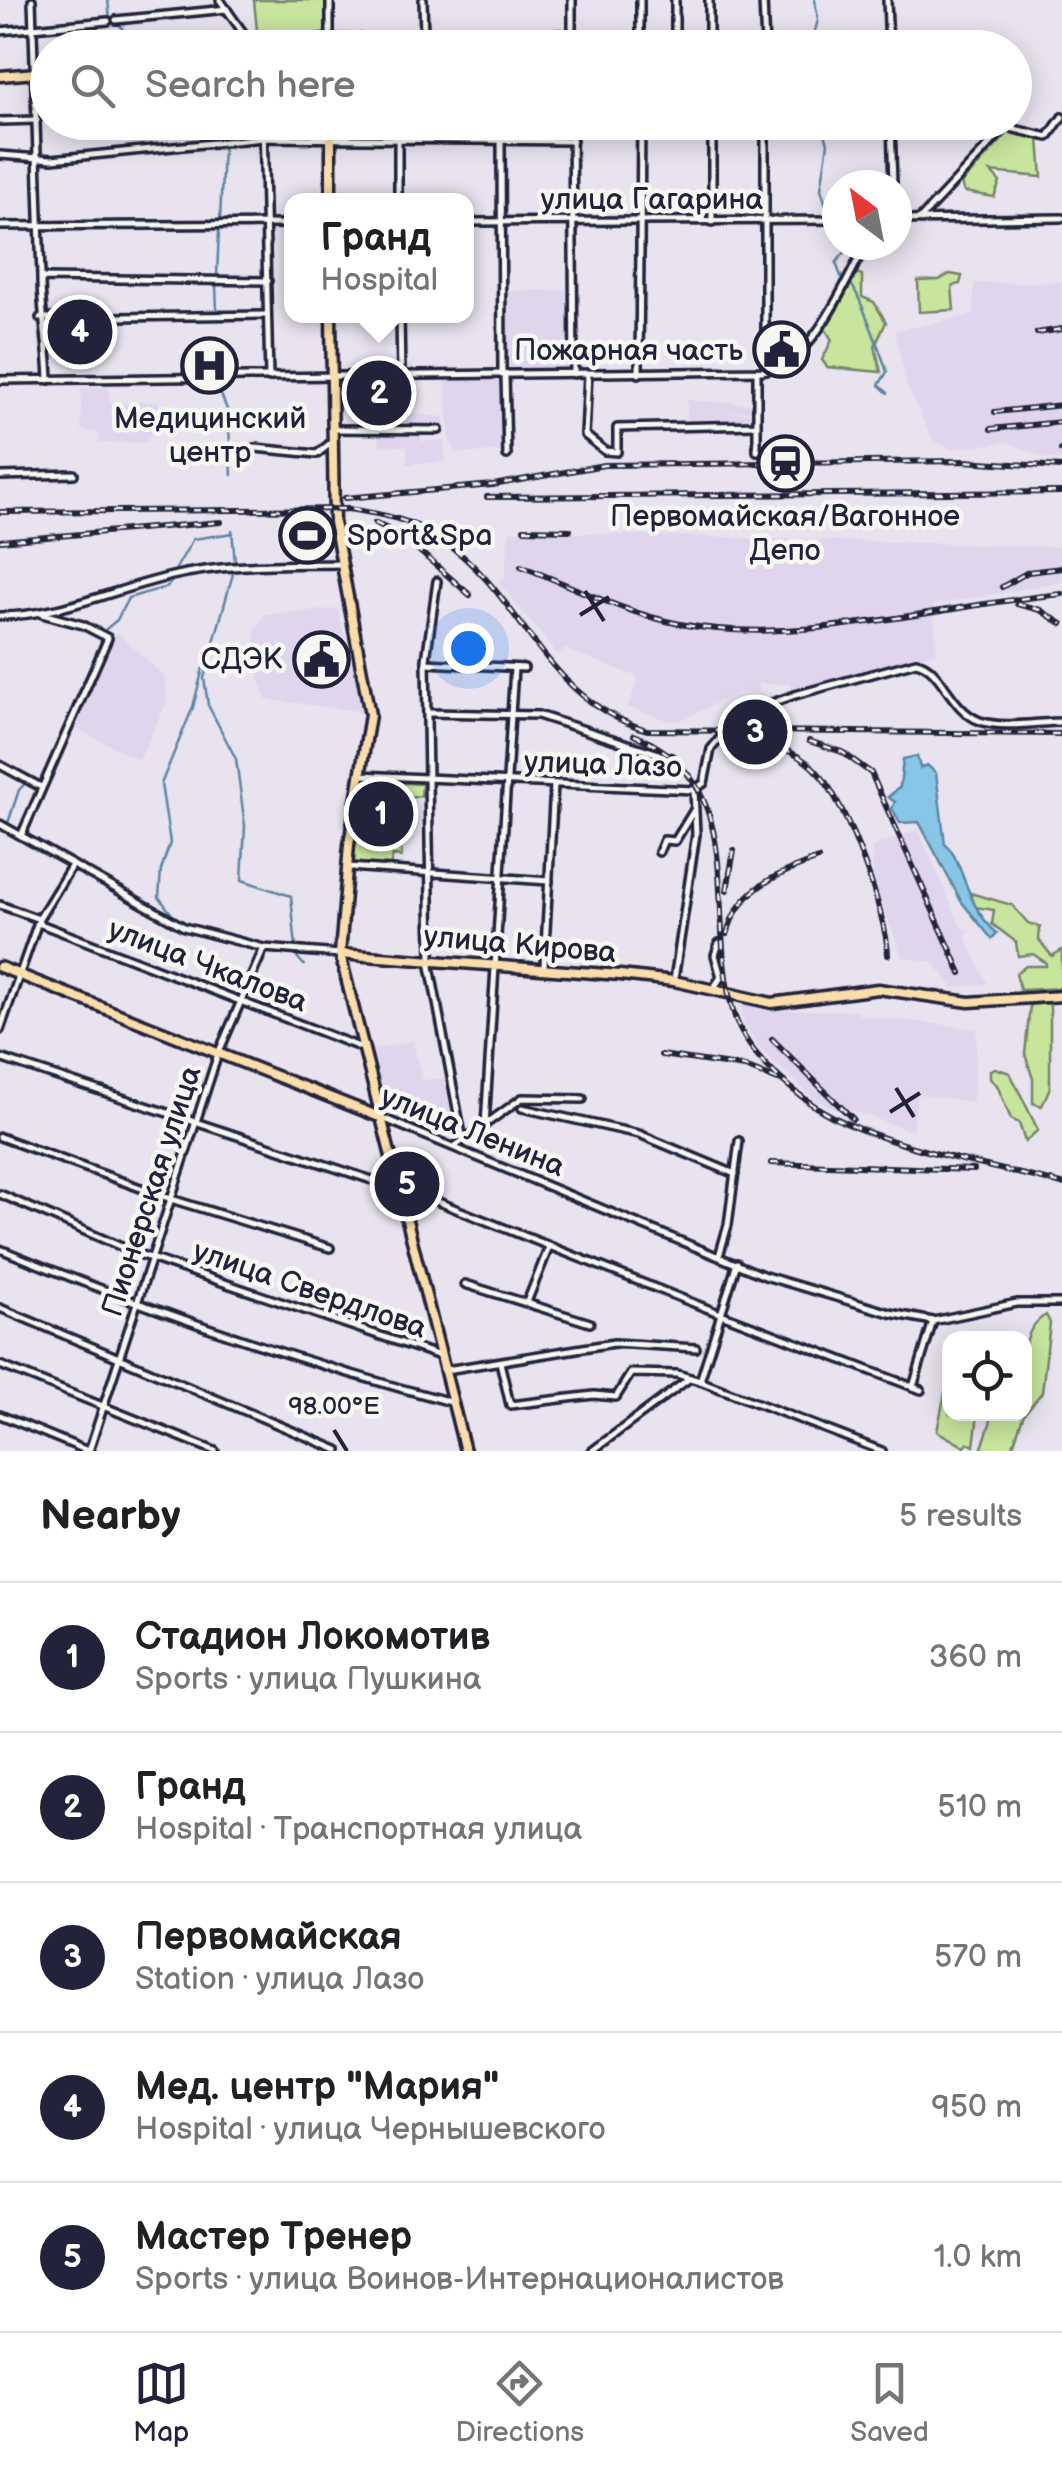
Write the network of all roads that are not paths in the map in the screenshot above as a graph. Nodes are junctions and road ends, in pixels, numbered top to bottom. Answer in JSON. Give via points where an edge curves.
{"nodes":[{"id":1,"x":32,"y":0,"type":"edge"},
{"id":2,"x":220,"y":0,"type":"edge"},
{"id":3,"x":330,"y":0,"type":"edge"},
{"id":4,"x":423,"y":0,"type":"edge"},
{"id":5,"x":572,"y":0,"type":"edge"},
{"id":6,"x":640,"y":0,"type":"edge"},
{"id":7,"x":675,"y":0,"type":"edge"},
{"id":8,"x":709,"y":0,"type":"edge"},
{"id":9,"x":763,"y":0,"type":"edge"},
{"id":10,"x":887,"y":0,"type":"edge"},
{"id":11,"x":228,"y":9,"type":"junction"},
{"id":12,"x":34,"y":29,"type":"junction"},
{"id":13,"x":242,"y":30,"type":"edge"},
{"id":14,"x":330,"y":30,"type":"edge"},
{"id":15,"x":424,"y":30,"type":"edge"},
{"id":16,"x":572,"y":30,"type":"edge"},
{"id":17,"x":640,"y":30,"type":"edge"},
{"id":18,"x":675,"y":30,"type":"edge"},
{"id":19,"x":709,"y":30,"type":"edge"},
{"id":20,"x":764,"y":30,"type":"edge"},
{"id":21,"x":888,"y":30,"type":"edge"},
{"id":22,"x":0,"y":31,"type":"edge"},
{"id":23,"x":30,"y":73,"type":"edge"},
{"id":24,"x":0,"y":76,"type":"edge"},
{"id":25,"x":1062,"y":117,"type":"edge"},
{"id":26,"x":30,"y":120,"type":"edge"},
{"id":27,"x":0,"y":121,"type":"edge"},
{"id":28,"x":1032,"y":133,"type":"edge"},
{"id":29,"x":39,"y":140,"type":"edge"},
{"id":30,"x":245,"y":140,"type":"edge"},
{"id":31,"x":264,"y":140,"type":"edge"},
{"id":32,"x":331,"y":140,"type":"edge"},
{"id":33,"x":398,"y":140,"type":"edge"},
{"id":34,"x":501,"y":140,"type":"edge"},
{"id":35,"x":572,"y":140,"type":"edge"},
{"id":36,"x":641,"y":140,"type":"edge"},
{"id":37,"x":712,"y":140,"type":"edge"},
{"id":38,"x":765,"y":140,"type":"edge"},
{"id":39,"x":891,"y":140,"type":"edge"},
{"id":40,"x":994,"y":140,"type":"edge"},
{"id":41,"x":0,"y":155,"type":"edge"},
{"id":42,"x":40,"y":156,"type":"junction"},
{"id":43,"x":892,"y":170,"type":"edge"},
{"id":44,"x":331,"y":193,"type":"edge"},
{"id":45,"x":398,"y":193,"type":"edge"},
{"id":46,"x":1062,"y":218,"type":"edge"},
{"id":47,"x":912,"y":219,"type":"edge"},
{"id":48,"x":920,"y":219,"type":"junction"},
{"id":49,"x":822,"y":220,"type":"edge"},
{"id":50,"x":764,"y":221,"type":"junction"},
{"id":51,"x":474,"y":222,"type":"edge"},
{"id":52,"x":500,"y":222,"type":"junction"},
{"id":53,"x":572,"y":222,"type":"junction"},
{"id":54,"x":712,"y":222,"type":"junction"},
{"id":55,"x":641,"y":223,"type":"junction"},
{"id":56,"x":284,"y":224,"type":"edge"},
{"id":57,"x":40,"y":225,"type":"junction"},
{"id":58,"x":264,"y":225,"type":"junction"},
{"id":59,"x":0,"y":226,"type":"edge"},
{"id":60,"x":857,"y":260,"type":"edge"},
{"id":61,"x":268,"y":280,"type":"junction"},
{"id":62,"x":41,"y":282,"type":"junction"},
{"id":63,"x":268,"y":316,"type":"junction"},
{"id":64,"x":40,"y":318,"type":"junction"},
{"id":65,"x":331,"y":323,"type":"edge"},
{"id":66,"x":400,"y":323,"type":"edge"},
{"id":67,"x":766,"y":370,"type":"junction"},
{"id":68,"x":756,"y":372,"type":"junction"},
{"id":69,"x":574,"y":374,"type":"junction"},
{"id":70,"x":588,"y":374,"type":"junction"},
{"id":71,"x":639,"y":374,"type":"junction"},
{"id":72,"x":504,"y":375,"type":"junction"},
{"id":73,"x":332,"y":376,"type":"junction"},
{"id":74,"x":400,"y":376,"type":"junction"},
{"id":75,"x":269,"y":378,"type":"junction"},
{"id":76,"x":0,"y":380,"type":"edge"},
{"id":77,"x":49,"y":380,"type":"junction"},
{"id":78,"x":757,"y":425,"type":"junction"},
{"id":79,"x":332,"y":430,"type":"junction"},
{"id":80,"x":439,"y":430,"type":"dead end"},
{"id":81,"x":332,"y":442,"type":"junction"},
{"id":82,"x":255,"y":448,"type":"dead end"},
{"id":83,"x":788,"y":451,"type":"dead end"},
{"id":84,"x":507,"y":455,"type":"dead end"},
{"id":85,"x":74,"y":474,"type":"dead end"},
{"id":86,"x":0,"y":476,"type":"edge"},
{"id":87,"x":342,"y":564,"type":"junction"},
{"id":88,"x":438,"y":580,"type":"dead end"},
{"id":89,"x":39,"y":613,"type":"junction"},
{"id":90,"x":0,"y":616,"type":"edge"},
{"id":91,"x":426,"y":663,"type":"junction"},
{"id":92,"x":514,"y":668,"type":"junction"},
{"id":93,"x":524,"y":668,"type":"dead end"},
{"id":94,"x":511,"y":713,"type":"junction"},
{"id":95,"x":428,"y":714,"type":"junction"},
{"id":96,"x":1062,"y":722,"type":"edge"},
{"id":97,"x":671,"y":758,"type":"dead end"},
{"id":98,"x":0,"y":764,"type":"edge"},
{"id":99,"x":360,"y":775,"type":"junction"},
{"id":100,"x":428,"y":780,"type":"junction"},
{"id":101,"x":508,"y":782,"type":"junction"},
{"id":102,"x":554,"y":785,"type":"junction"},
{"id":103,"x":39,"y":786,"type":"dead end"},
{"id":104,"x":694,"y":790,"type":"junction"},
{"id":105,"x":696,"y":808,"type":"junction"},
{"id":106,"x":0,"y":824,"type":"edge"},
{"id":107,"x":21,"y":836,"type":"junction"},
{"id":108,"x":659,"y":852,"type":"dead end"},
{"id":109,"x":72,"y":865,"type":"junction"},
{"id":110,"x":347,"y":867,"type":"junction"},
{"id":111,"x":428,"y":873,"type":"junction"},
{"id":112,"x":500,"y":878,"type":"junction"},
{"id":113,"x":549,"y":882,"type":"junction"},
{"id":114,"x":0,"y":904,"type":"edge"},
{"id":115,"x":38,"y":921,"type":"junction"},
{"id":116,"x":719,"y":943,"type":"dead end"},
{"id":117,"x":264,"y":948,"type":"junction"},
{"id":118,"x":340,"y":954,"type":"junction"},
{"id":119,"x":430,"y":958,"type":"junction"},
{"id":120,"x":494,"y":962,"type":"junction"},
{"id":121,"x":544,"y":966,"type":"junction"},
{"id":122,"x":0,"y":968,"type":"edge"},
{"id":123,"x":16,"y":974,"type":"junction"},
{"id":124,"x":674,"y":981,"type":"junction"},
{"id":125,"x":713,"y":989,"type":"junction"},
{"id":126,"x":1062,"y":996,"type":"edge"},
{"id":127,"x":241,"y":1000,"type":"junction"},
{"id":128,"x":0,"y":1030,"type":"edge"},
{"id":129,"x":362,"y":1048,"type":"junction"},
{"id":130,"x":218,"y":1054,"type":"junction"},
{"id":131,"x":0,"y":1058,"type":"edge"},
{"id":132,"x":545,"y":1096,"type":"junction"},
{"id":133,"x":583,"y":1099,"type":"dead end"},
{"id":134,"x":522,"y":1108,"type":"dead end"},
{"id":135,"x":550,"y":1114,"type":"junction"},
{"id":136,"x":378,"y":1116,"type":"junction"},
{"id":137,"x":194,"y":1124,"type":"junction"},
{"id":138,"x":485,"y":1125,"type":"junction"},
{"id":139,"x":0,"y":1137,"type":"edge"},
{"id":140,"x":463,"y":1140,"type":"junction"},
{"id":141,"x":739,"y":1142,"type":"dead end"},
{"id":142,"x":454,"y":1146,"type":"junction"},
{"id":143,"x":735,"y":1174,"type":"junction"},
{"id":144,"x":398,"y":1191,"type":"junction"},
{"id":145,"x":0,"y":1194,"type":"edge"},
{"id":146,"x":171,"y":1199,"type":"junction"},
{"id":147,"x":549,"y":1247,"type":"junction"},
{"id":148,"x":0,"y":1248,"type":"edge"},
{"id":149,"x":330,"y":1248,"type":"dead end"},
{"id":150,"x":719,"y":1256,"type":"junction"},
{"id":151,"x":153,"y":1260,"type":"junction"},
{"id":152,"x":737,"y":1263,"type":"junction"},
{"id":153,"x":465,"y":1284,"type":"dead end"},
{"id":154,"x":527,"y":1302,"type":"junction"},
{"id":155,"x":1062,"y":1304,"type":"edge"},
{"id":156,"x":138,"y":1306,"type":"junction"},
{"id":157,"x":0,"y":1308,"type":"edge"},
{"id":158,"x":721,"y":1314,"type":"junction"},
{"id":159,"x":933,"y":1321,"type":"junction"},
{"id":160,"x":590,"y":1322,"type":"dead end"},
{"id":161,"x":696,"y":1348,"type":"dead end"},
{"id":162,"x":121,"y":1356,"type":"junction"},
{"id":163,"x":440,"y":1356,"type":"junction"},
{"id":164,"x":500,"y":1361,"type":"junction"},
{"id":165,"x":0,"y":1365,"type":"edge"},
{"id":166,"x":443,"y":1370,"type":"junction"},
{"id":167,"x":690,"y":1378,"type":"junction"},
{"id":168,"x":700,"y":1381,"type":"junction"},
{"id":169,"x":913,"y":1387,"type":"junction"},
{"id":170,"x":922,"y":1390,"type":"dead end"},
{"id":171,"x":452,"y":1402,"type":"junction"},
{"id":172,"x":105,"y":1405,"type":"junction"},
{"id":173,"x":0,"y":1415,"type":"edge"},
{"id":174,"x":338,"y":1450,"type":"edge"},
{"id":175,"x":89,"y":1451,"type":"edge"},
{"id":176,"x":215,"y":1451,"type":"edge"},
{"id":177,"x":466,"y":1451,"type":"edge"},
{"id":178,"x":592,"y":1451,"type":"edge"},
{"id":179,"x":882,"y":1451,"type":"edge"}],
"edges":[{"from":1,"to":12,"type":"street"},
{"from":2,"to":11,"type":"street"},
{"from":3,"to":14,"type":"street"},
{"from":4,"to":15,"type":"street"},
{"from":5,"to":16,"type":"street"},
{"from":6,"to":17,"type":"street"},
{"from":7,"to":18,"type":"street"},
{"from":8,"to":19,"type":"street"},
{"from":9,"to":20,"type":"street"},
{"from":10,"to":21,"type":"street"},
{"from":11,"to":12,"type":"street"},
{"from":11,"to":13,"type":"street"},
{"from":12,"to":22,"type":"street"},
{"from":23,"to":24,"type":"main road"},
{"from":25,"to":28,"type":"street","via":[[1048,137]]},
{"from":26,"to":27,"type":"street"},
{"from":29,"to":42,"type":"street"},
{"from":30,"to":42,"type":"street"},
{"from":31,"to":58,"type":"street"},
{"from":32,"to":44,"type":"main road"},
{"from":33,"to":45,"type":"street"},
{"from":34,"to":52,"type":"street"},
{"from":35,"to":53,"type":"street"},
{"from":36,"to":55,"type":"street"},
{"from":37,"to":54,"type":"street"},
{"from":38,"to":50,"type":"street"},
{"from":39,"to":43,"type":"street"},
{"from":40,"to":48,"type":"street"},
{"from":41,"to":42,"type":"street"},
{"from":42,"to":57,"type":"street"},
{"from":46,"to":48,"type":"street"},
{"from":47,"to":48,"type":"street"},
{"from":49,"to":50,"type":"street","name":"улица Гагарина"},
{"from":50,"to":54,"type":"street","name":"улица Гагарина"},
{"from":50,"to":67,"type":"street"},
{"from":51,"to":52,"type":"street","name":"улица Гагарина"},
{"from":52,"to":53,"type":"street","name":"улица Гагарина"},
{"from":52,"to":72,"type":"street"},
{"from":53,"to":55,"type":"street","name":"улица Гагарина"},
{"from":53,"to":69,"type":"street"},
{"from":54,"to":55,"type":"street","name":"улица Гагарина"},
{"from":55,"to":71,"type":"street"},
{"from":56,"to":58,"type":"street"},
{"from":57,"to":58,"type":"street"},
{"from":57,"to":59,"type":"street"},
{"from":57,"to":62,"type":"street"},
{"from":58,"to":61,"type":"street"},
{"from":60,"to":67,"type":"street","via":[[799,354]]},
{"from":61,"to":62,"type":"street"},
{"from":61,"to":63,"type":"street"},
{"from":62,"to":64,"type":"street"},
{"from":63,"to":64,"type":"street"},
{"from":63,"to":75,"type":"street"},
{"from":64,"to":77,"type":"street","via":[[48,330]]},
{"from":65,"to":73,"type":"main road"},
{"from":66,"to":74,"type":"street"},
{"from":67,"to":68,"type":"street"},
{"from":68,"to":71,"type":"street"},
{"from":68,"to":78,"type":"street"},
{"from":69,"to":70,"type":"street"},
{"from":69,"to":72,"type":"street"},
{"from":70,"to":71,"type":"street"},
{"from":70,"to":78,"type":"street","via":[[585,435],[604,450],[617,452],[618,428]]},
{"from":72,"to":74,"type":"street"},
{"from":72,"to":84,"type":"street"},
{"from":73,"to":74,"type":"street"},
{"from":73,"to":75,"type":"street"},
{"from":73,"to":79,"type":"main road"},
{"from":75,"to":77,"type":"street"},
{"from":76,"to":77,"type":"street"},
{"from":78,"to":83,"type":"street","via":[[758,452]]},
{"from":79,"to":80,"type":"street"},
{"from":79,"to":81,"type":"main road"},
{"from":81,"to":82,"type":"street","via":[[317,454]]},
{"from":81,"to":87,"type":"main road"},
{"from":85,"to":86,"type":"street"},
{"from":87,"to":89,"type":"street","via":[[200,570]]},
{"from":87,"to":99,"type":"main road","via":[[370,706]]},
{"from":88,"to":91,"type":"street"},
{"from":89,"to":90,"type":"street"},
{"from":89,"to":107,"type":"street","via":[[108,638]]},
{"from":91,"to":92,"type":"street"},
{"from":91,"to":95,"type":"street"},
{"from":92,"to":93,"type":"street"},
{"from":92,"to":94,"type":"street"},
{"from":94,"to":95,"type":"street"},
{"from":94,"to":97,"type":"street","via":[[538,715]]},
{"from":94,"to":101,"type":"street"},
{"from":95,"to":100,"type":"street"},
{"from":96,"to":104,"type":"street","name":"улица Лазо","via":[[984,722],[956,705],[930,668],[916,662],[745,712],[711,749],[703,785]]},
{"from":98,"to":103,"type":"street"},
{"from":99,"to":100,"type":"street","name":"улица Лазо"},
{"from":99,"to":110,"type":"main road"},
{"from":100,"to":101,"type":"street","name":"улица Лазо"},
{"from":100,"to":111,"type":"street"},
{"from":101,"to":102,"type":"street","name":"улица Лазо"},
{"from":101,"to":112,"type":"street"},
{"from":102,"to":104,"type":"street","name":"улица Лазо"},
{"from":102,"to":113,"type":"street"},
{"from":104,"to":105,"type":"street"},
{"from":105,"to":108,"type":"street"},
{"from":105,"to":124,"type":"street"},
{"from":106,"to":107,"type":"street","name":"улица Кирова"},
{"from":107,"to":109,"type":"street","name":"улица Кирова"},
{"from":109,"to":115,"type":"street"},
{"from":109,"to":117,"type":"street","name":"улица Кирова","via":[[184,927]]},
{"from":110,"to":111,"type":"street"},
{"from":110,"to":118,"type":"main road"},
{"from":111,"to":112,"type":"street"},
{"from":111,"to":119,"type":"street"},
{"from":112,"to":113,"type":"street"},
{"from":112,"to":120,"type":"street"},
{"from":113,"to":121,"type":"street"},
{"from":114,"to":115,"type":"street","name":"улица Чкалова"},
{"from":115,"to":123,"type":"street"},
{"from":115,"to":127,"type":"street","name":"улица Чкалова"},
{"from":116,"to":125,"type":"street","via":[[721,976]]},
{"from":117,"to":118,"type":"street","name":"улица Кирова"},
{"from":117,"to":127,"type":"street","name":"Пионерская улица"},
{"from":118,"to":119,"type":"main road","name":"улица Кирова"},
{"from":118,"to":129,"type":"main road"},
{"from":119,"to":120,"type":"main road","name":"улица Кирова"},
{"from":119,"to":140,"type":"street"},
{"from":120,"to":121,"type":"main road","name":"улица Кирова"},
{"from":120,"to":138,"type":"street"},
{"from":121,"to":124,"type":"main road","name":"улица Кирова"},
{"from":122,"to":123,"type":"main road","name":"улица Ленина"},
{"from":123,"to":128,"type":"street"},
{"from":123,"to":130,"type":"main road","name":"улица Ленина"},
{"from":124,"to":125,"type":"main road","name":"улица Кирова"},
{"from":125,"to":126,"type":"main road","name":"улица Кирова","via":[[772,1003],[878,989],[969,1002]]},
{"from":127,"to":129,"type":"street","name":"улица Чкалова"},
{"from":127,"to":130,"type":"street","name":"Пионерская улица"},
{"from":129,"to":136,"type":"main road"},
{"from":130,"to":136,"type":"main road","name":"улица Ленина"},
{"from":130,"to":137,"type":"street","name":"Пионерская улица"},
{"from":131,"to":137,"type":"street"},
{"from":132,"to":133,"type":"street"},
{"from":132,"to":135,"type":"street"},
{"from":132,"to":138,"type":"street","via":[[522,1098]]},
{"from":134,"to":135,"type":"street"},
{"from":135,"to":143,"type":"street","via":[[639,1134]]},
{"from":136,"to":142,"type":"street","name":"улица Ленина"},
{"from":136,"to":144,"type":"main road"},
{"from":137,"to":144,"type":"street"},
{"from":137,"to":146,"type":"street","name":"Пионерская улица"},
{"from":138,"to":140,"type":"street"},
{"from":139,"to":146,"type":"street"},
{"from":140,"to":142,"type":"street"},
{"from":141,"to":143,"type":"street"},
{"from":142,"to":150,"type":"street","name":"улица Ленина"},
{"from":143,"to":150,"type":"street"},
{"from":144,"to":147,"type":"street"},
{"from":144,"to":163,"type":"main road"},
{"from":145,"to":151,"type":"street","name":"улица Свердлова"},
{"from":146,"to":149,"type":"street"},
{"from":146,"to":151,"type":"street","name":"Пионерская улица"},
{"from":147,"to":154,"type":"street"},
{"from":147,"to":158,"type":"street"},
{"from":148,"to":156,"type":"street"},
{"from":150,"to":152,"type":"street","name":"улица Ленина"},
{"from":151,"to":156,"type":"street","name":"Пионерская улица"},
{"from":151,"to":163,"type":"street","name":"улица Свердлова"},
{"from":152,"to":158,"type":"street"},
{"from":152,"to":159,"type":"street","name":"улица Ленина","via":[[814,1292]]},
{"from":153,"to":154,"type":"street"},
{"from":154,"to":160,"type":"street"},
{"from":155,"to":159,"type":"street","via":[[1017,1303]]},
{"from":156,"to":162,"type":"street","name":"Пионерская улица"},
{"from":156,"to":171,"type":"street","via":[[244,1344]]},
{"from":157,"to":162,"type":"street"},
{"from":158,"to":168,"type":"street"},
{"from":158,"to":169,"type":"street"},
{"from":159,"to":169,"type":"street"},
{"from":161,"to":164,"type":"street","name":"улица Свердлова","via":[[614,1342]]},
{"from":162,"to":172,"type":"street","name":"Пионерская улица"},
{"from":162,"to":174,"type":"street"},
{"from":163,"to":166,"type":"main road"},
{"from":164,"to":166,"type":"street","name":"улица Свердлова"},
{"from":164,"to":167,"type":"street","via":[[510,1405],[616,1397],[631,1373]]},
{"from":165,"to":172,"type":"street"},
{"from":166,"to":171,"type":"main road"},
{"from":167,"to":168,"type":"street"},
{"from":167,"to":178,"type":"street"},
{"from":168,"to":179,"type":"street"},
{"from":169,"to":170,"type":"street"},
{"from":171,"to":177,"type":"main road"},
{"from":172,"to":175,"type":"street","name":"Пионерская улица"},
{"from":172,"to":176,"type":"street"},
{"from":173,"to":175,"type":"street"}]}
